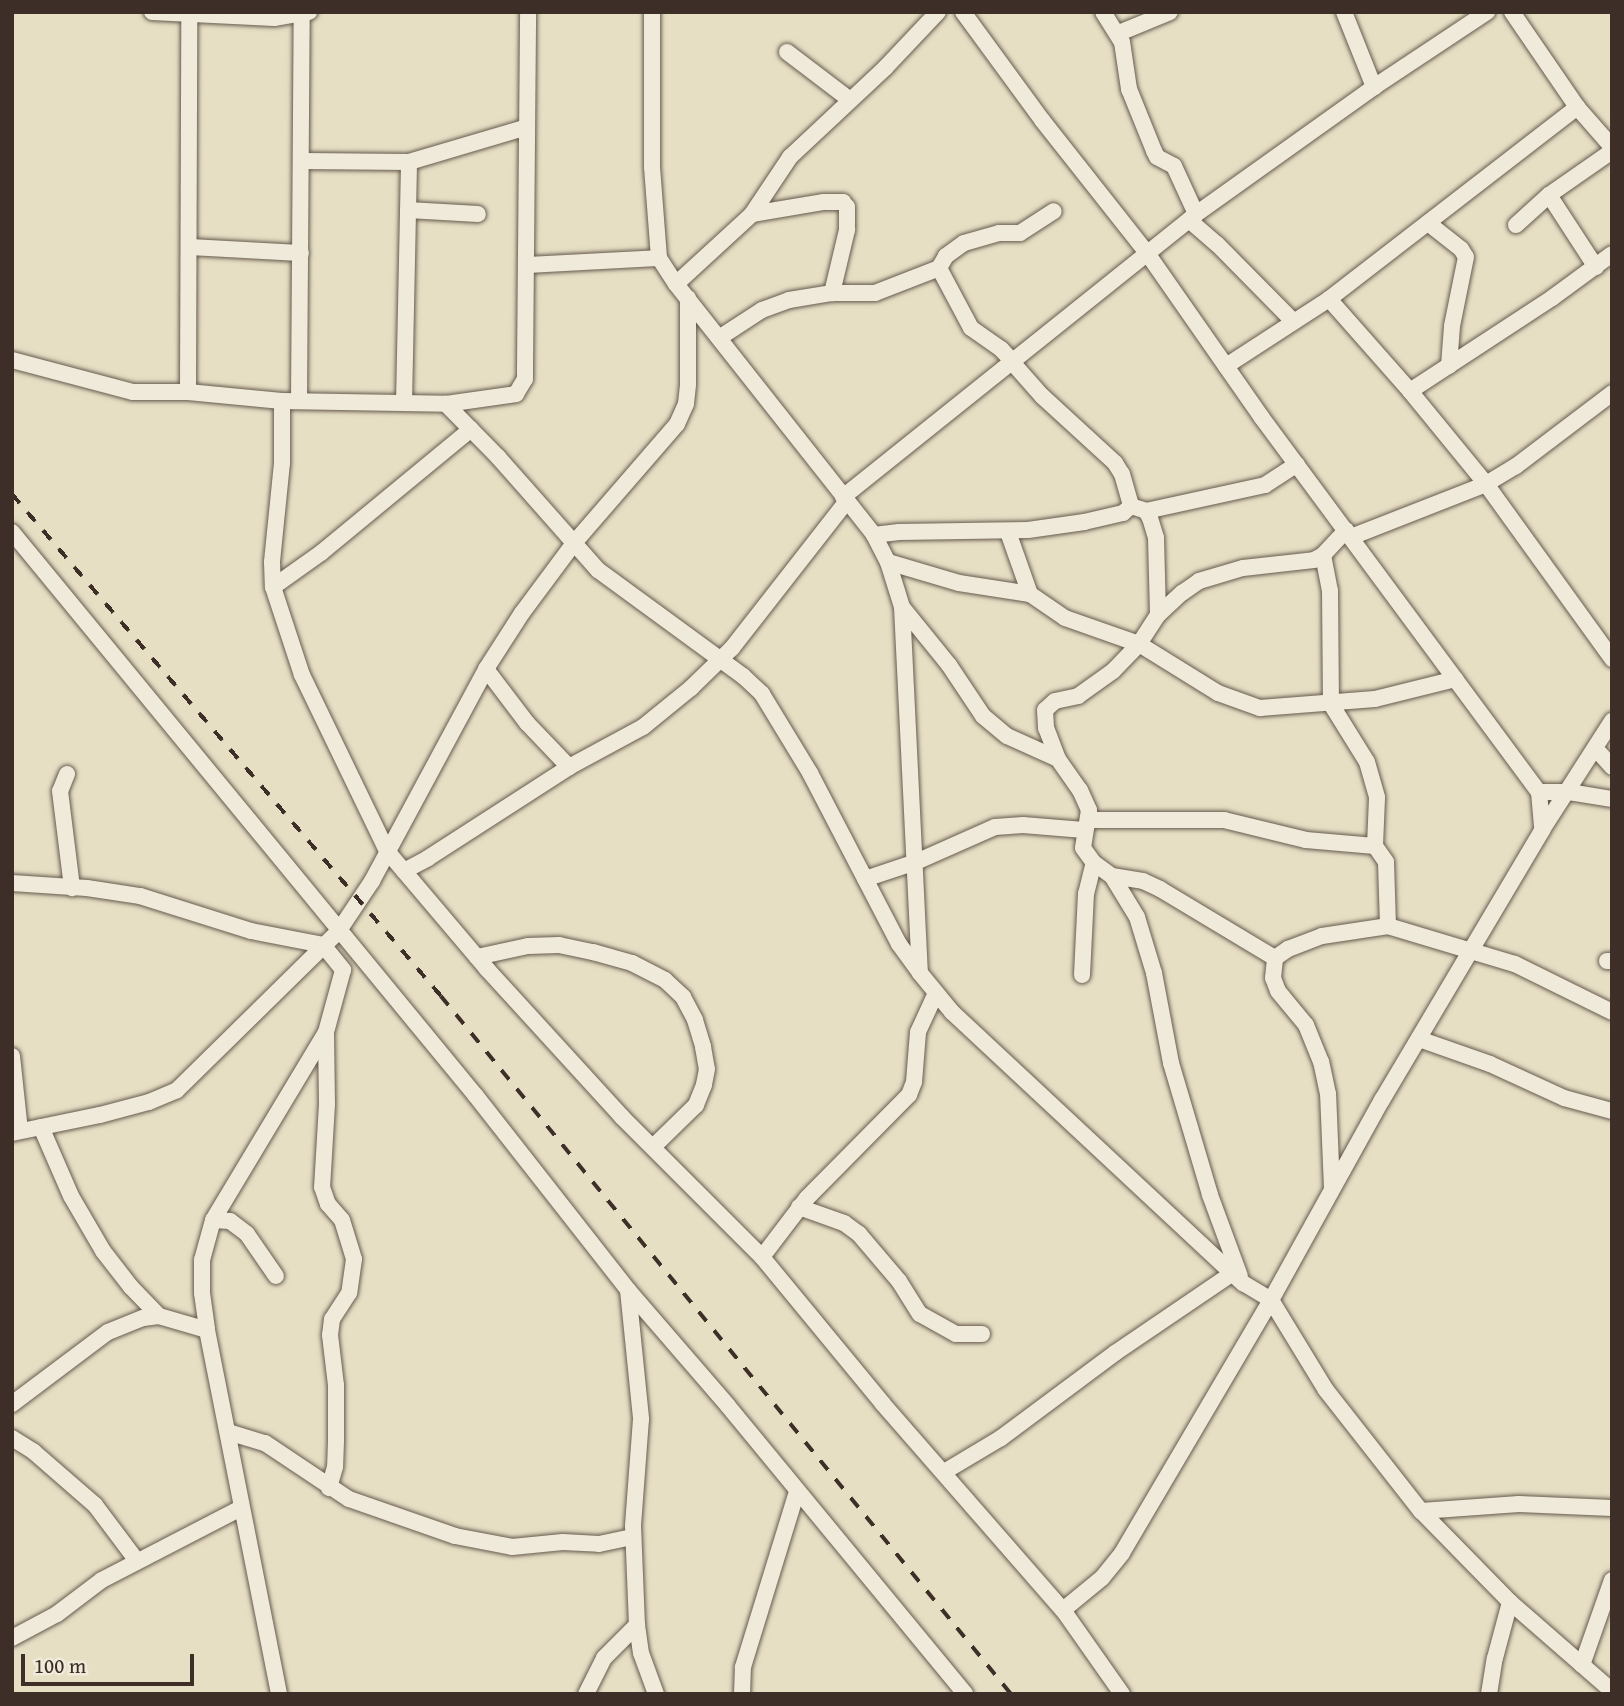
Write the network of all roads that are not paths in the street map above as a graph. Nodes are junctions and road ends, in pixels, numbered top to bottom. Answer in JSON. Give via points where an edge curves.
{"nodes":[{"id":1,"x":152,"y":12,"type":"edge"},
{"id":2,"x":528,"y":12,"type":"edge"},
{"id":3,"x":652,"y":12,"type":"edge"},
{"id":4,"x":938,"y":12,"type":"edge"},
{"id":5,"x":963,"y":12,"type":"edge"},
{"id":6,"x":1103,"y":12,"type":"edge"},
{"id":7,"x":1170,"y":12,"type":"edge"},
{"id":8,"x":1345,"y":12,"type":"edge"},
{"id":9,"x":1488,"y":12,"type":"edge"},
{"id":10,"x":1512,"y":12,"type":"edge"},
{"id":11,"x":189,"y":13,"type":"edge"},
{"id":12,"x":306,"y":13,"type":"edge"},
{"id":13,"x":274,"y":15,"type":"edge"},
{"id":14,"x":1135,"y":18,"type":"edge"},
{"id":15,"x":1119,"y":33,"type":"junction"},
{"id":16,"x":787,"y":52,"type":"dead end"},
{"id":17,"x":1374,"y":88,"type":"junction"},
{"id":18,"x":850,"y":100,"type":"junction"},
{"id":19,"x":1577,"y":107,"type":"junction"},
{"id":20,"x":527,"y":127,"type":"junction"},
{"id":21,"x":1612,"y":149,"type":"edge"},
{"id":22,"x":303,"y":161,"type":"junction"},
{"id":23,"x":409,"y":162,"type":"junction"},
{"id":24,"x":1549,"y":195,"type":"junction"},
{"id":25,"x":408,"y":210,"type":"junction"},
{"id":26,"x":1054,"y":211,"type":"dead end"},
{"id":27,"x":478,"y":214,"type":"dead end"},
{"id":28,"x":752,"y":214,"type":"junction"},
{"id":29,"x":1193,"y":217,"type":"junction"},
{"id":30,"x":1428,"y":223,"type":"junction"},
{"id":31,"x":1516,"y":225,"type":"dead end"},
{"id":32,"x":189,"y":247,"type":"junction"},
{"id":33,"x":301,"y":253,"type":"junction"},
{"id":34,"x":1147,"y":253,"type":"junction"},
{"id":35,"x":1612,"y":254,"type":"edge"},
{"id":36,"x":659,"y":258,"type":"junction"},
{"id":37,"x":526,"y":265,"type":"junction"},
{"id":38,"x":1596,"y":267,"type":"junction"},
{"id":39,"x":939,"y":268,"type":"junction"},
{"id":40,"x":676,"y":284,"type":"junction"},
{"id":41,"x":832,"y":293,"type":"junction"},
{"id":42,"x":688,"y":298,"type":"junction"},
{"id":43,"x":1329,"y":299,"type":"junction"},
{"id":44,"x":1293,"y":321,"type":"junction"},
{"id":45,"x":719,"y":338,"type":"junction"},
{"id":46,"x":12,"y":360,"type":"edge"},
{"id":47,"x":1012,"y":361,"type":"junction"},
{"id":48,"x":1226,"y":366,"type":"junction"},
{"id":49,"x":1449,"y":366,"type":"junction"},
{"id":50,"x":1410,"y":391,"type":"junction"},
{"id":51,"x":188,"y":393,"type":"junction"},
{"id":52,"x":1612,"y":393,"type":"edge"},
{"id":53,"x":282,"y":401,"type":"junction"},
{"id":54,"x":299,"y":401,"type":"junction"},
{"id":55,"x":404,"y":403,"type":"junction"},
{"id":56,"x":446,"y":404,"type":"junction"},
{"id":57,"x":471,"y":429,"type":"junction"},
{"id":58,"x":1297,"y":464,"type":"junction"},
{"id":59,"x":1486,"y":484,"type":"junction"},
{"id":60,"x":845,"y":499,"type":"junction"},
{"id":61,"x":1138,"y":509,"type":"junction"},
{"id":62,"x":12,"y":532,"type":"edge"},
{"id":63,"x":1008,"y":532,"type":"junction"},
{"id":64,"x":1349,"y":533,"type":"junction"},
{"id":65,"x":874,"y":535,"type":"junction"},
{"id":66,"x":574,"y":543,"type":"junction"},
{"id":67,"x":1324,"y":555,"type":"junction"},
{"id":68,"x":888,"y":562,"type":"junction"},
{"id":69,"x":273,"y":587,"type":"junction"},
{"id":70,"x":1030,"y":594,"type":"junction"},
{"id":71,"x":902,"y":607,"type":"junction"},
{"id":72,"x":1158,"y":615,"type":"junction"},
{"id":73,"x":1139,"y":645,"type":"junction"},
{"id":74,"x":1612,"y":659,"type":"edge"},
{"id":75,"x":720,"y":660,"type":"junction"},
{"id":76,"x":486,"y":669,"type":"junction"},
{"id":77,"x":1456,"y":679,"type":"junction"},
{"id":78,"x":1331,"y":704,"type":"junction"},
{"id":79,"x":1612,"y":721,"type":"edge"},
{"id":80,"x":1596,"y":749,"type":"junction"},
{"id":81,"x":1058,"y":759,"type":"junction"},
{"id":82,"x":569,"y":767,"type":"junction"},
{"id":83,"x":1612,"y":767,"type":"edge"},
{"id":84,"x":67,"y":774,"type":"dead end"},
{"id":85,"x":1539,"y":792,"type":"junction"},
{"id":86,"x":1569,"y":792,"type":"junction"},
{"id":87,"x":1612,"y":799,"type":"edge"},
{"id":88,"x":1086,"y":825,"type":"junction"},
{"id":89,"x":1542,"y":830,"type":"junction"},
{"id":90,"x":1375,"y":846,"type":"junction"},
{"id":91,"x":387,"y":851,"type":"junction"},
{"id":92,"x":916,"y":862,"type":"junction"},
{"id":93,"x":1094,"y":863,"type":"junction"},
{"id":94,"x":404,"y":871,"type":"junction"},
{"id":95,"x":1112,"y":876,"type":"junction"},
{"id":96,"x":866,"y":879,"type":"junction"},
{"id":97,"x":12,"y":883,"type":"edge"},
{"id":98,"x":72,"y":888,"type":"junction"},
{"id":99,"x":1388,"y":926,"type":"junction"},
{"id":100,"x":338,"y":932,"type":"junction"},
{"id":101,"x":323,"y":945,"type":"junction"},
{"id":102,"x":1472,"y":952,"type":"junction"},
{"id":103,"x":477,"y":957,"type":"junction"},
{"id":104,"x":1275,"y":958,"type":"junction"},
{"id":105,"x":920,"y":973,"type":"junction"},
{"id":106,"x":1082,"y":975,"type":"dead end"},
{"id":107,"x":936,"y":993,"type":"junction"},
{"id":108,"x":1612,"y":1012,"type":"edge"},
{"id":109,"x":326,"y":1032,"type":"junction"},
{"id":110,"x":1419,"y":1039,"type":"junction"},
{"id":111,"x":12,"y":1056,"type":"edge"},
{"id":112,"x":1612,"y":1111,"type":"edge"},
{"id":113,"x":41,"y":1127,"type":"junction"},
{"id":114,"x":16,"y":1132,"type":"edge"},
{"id":115,"x":654,"y":1146,"type":"junction"},
{"id":116,"x":1332,"y":1188,"type":"junction"},
{"id":117,"x":799,"y":1208,"type":"junction"},
{"id":118,"x":213,"y":1220,"type":"junction"},
{"id":119,"x":762,"y":1257,"type":"junction"},
{"id":120,"x":276,"y":1276,"type":"dead end"},
{"id":121,"x":1239,"y":1277,"type":"junction"},
{"id":122,"x":628,"y":1290,"type":"junction"},
{"id":123,"x":1271,"y":1300,"type":"junction"},
{"id":124,"x":159,"y":1316,"type":"junction"},
{"id":125,"x":207,"y":1329,"type":"junction"},
{"id":126,"x":982,"y":1334,"type":"dead end"},
{"id":127,"x":12,"y":1404,"type":"edge"},
{"id":128,"x":228,"y":1432,"type":"junction"},
{"id":129,"x":12,"y":1438,"type":"edge"},
{"id":130,"x":944,"y":1472,"type":"junction"},
{"id":131,"x":329,"y":1488,"type":"junction"},
{"id":132,"x":797,"y":1491,"type":"junction"},
{"id":133,"x":1612,"y":1507,"type":"edge"},
{"id":134,"x":241,"y":1508,"type":"junction"},
{"id":135,"x":1421,"y":1511,"type":"junction"},
{"id":136,"x":633,"y":1537,"type":"junction"},
{"id":137,"x":137,"y":1561,"type":"junction"},
{"id":138,"x":1612,"y":1580,"type":"edge"},
{"id":139,"x":1510,"y":1602,"type":"junction"},
{"id":140,"x":1063,"y":1610,"type":"junction"},
{"id":141,"x":637,"y":1625,"type":"junction"},
{"id":142,"x":12,"y":1638,"type":"edge"},
{"id":143,"x":1582,"y":1665,"type":"junction"},
{"id":144,"x":1612,"y":1691,"type":"edge"},
{"id":145,"x":279,"y":1694,"type":"edge"},
{"id":146,"x":586,"y":1694,"type":"edge"},
{"id":147,"x":656,"y":1694,"type":"edge"},
{"id":148,"x":742,"y":1694,"type":"edge"},
{"id":149,"x":965,"y":1694,"type":"edge"},
{"id":150,"x":1122,"y":1694,"type":"edge"},
{"id":151,"x":1489,"y":1694,"type":"edge"}],
"edges":[{"from":1,"to":11,"type":"street"},
{"from":2,"to":20,"type":"street"},
{"from":3,"to":36,"type":"street","via":[[652,167]]},
{"from":4,"to":18,"type":"street"},
{"from":5,"to":34,"type":"street"},
{"from":6,"to":15,"type":"street"},
{"from":7,"to":14,"type":"street"},
{"from":8,"to":17,"type":"street"},
{"from":9,"to":17,"type":"street"},
{"from":10,"to":19,"type":"street"},
{"from":11,"to":13,"type":"street"},
{"from":11,"to":32,"type":"street"},
{"from":12,"to":13,"type":"street"},
{"from":12,"to":22,"type":"street"},
{"from":14,"to":15,"type":"street"},
{"from":15,"to":29,"type":"street","via":[[1136,111],[1157,157],[1174,166]]},
{"from":16,"to":18,"type":"street"},
{"from":17,"to":29,"type":"street"},
{"from":18,"to":28,"type":"street","via":[[790,157]]},
{"from":19,"to":21,"type":"street"},
{"from":19,"to":30,"type":"street"},
{"from":20,"to":23,"type":"street"},
{"from":20,"to":37,"type":"street"},
{"from":21,"to":24,"type":"street"},
{"from":22,"to":23,"type":"street"},
{"from":22,"to":33,"type":"street"},
{"from":23,"to":25,"type":"street"},
{"from":24,"to":31,"type":"street"},
{"from":24,"to":38,"type":"street"},
{"from":25,"to":27,"type":"street"},
{"from":25,"to":55,"type":"street"},
{"from":26,"to":39,"type":"street","via":[[1020,233],[999,233],[956,246]]},
{"from":28,"to":40,"type":"street"},
{"from":28,"to":41,"type":"street","via":[[843,202],[847,230]]},
{"from":29,"to":34,"type":"street"},
{"from":29,"to":44,"type":"street"},
{"from":30,"to":43,"type":"street"},
{"from":30,"to":49,"type":"street","via":[[1466,257]]},
{"from":32,"to":33,"type":"street"},
{"from":32,"to":51,"type":"street"},
{"from":33,"to":54,"type":"street"},
{"from":34,"to":47,"type":"street"},
{"from":34,"to":48,"type":"street"},
{"from":35,"to":38,"type":"street"},
{"from":36,"to":37,"type":"street"},
{"from":36,"to":40,"type":"street"},
{"from":37,"to":56,"type":"street","via":[[526,368],[521,389],[510,397]]},
{"from":38,"to":49,"type":"street"},
{"from":39,"to":41,"type":"street","via":[[875,293]]},
{"from":39,"to":47,"type":"street","via":[[971,328]]},
{"from":40,"to":42,"type":"street"},
{"from":41,"to":45,"type":"street","via":[[762,310]]},
{"from":42,"to":45,"type":"street"},
{"from":42,"to":66,"type":"street","via":[[688,384],[677,424]]},
{"from":43,"to":44,"type":"street"},
{"from":43,"to":50,"type":"street"},
{"from":44,"to":48,"type":"street"},
{"from":45,"to":60,"type":"street"},
{"from":46,"to":51,"type":"street","via":[[120,390]]},
{"from":47,"to":60,"type":"street"},
{"from":47,"to":61,"type":"street","via":[[1042,396],[1115,463]]},
{"from":48,"to":58,"type":"street"},
{"from":49,"to":50,"type":"street"},
{"from":50,"to":59,"type":"street"},
{"from":51,"to":53,"type":"street"},
{"from":52,"to":59,"type":"street"},
{"from":53,"to":54,"type":"street"},
{"from":53,"to":69,"type":"street"},
{"from":54,"to":55,"type":"street"},
{"from":55,"to":56,"type":"street"},
{"from":56,"to":57,"type":"street"},
{"from":57,"to":66,"type":"street"},
{"from":57,"to":69,"type":"street"},
{"from":58,"to":61,"type":"street","via":[[1265,485]]},
{"from":58,"to":64,"type":"street"},
{"from":59,"to":64,"type":"street"},
{"from":59,"to":74,"type":"street"},
{"from":60,"to":65,"type":"street"},
{"from":60,"to":75,"type":"street","via":[[773,598]]},
{"from":61,"to":63,"type":"street"},
{"from":61,"to":72,"type":"street","via":[[1154,526]]},
{"from":62,"to":100,"type":"street"},
{"from":63,"to":65,"type":"street"},
{"from":63,"to":70,"type":"street"},
{"from":64,"to":67,"type":"street"},
{"from":64,"to":77,"type":"street"},
{"from":65,"to":68,"type":"street"},
{"from":66,"to":75,"type":"street","via":[[620,589]]},
{"from":66,"to":76,"type":"street"},
{"from":67,"to":72,"type":"street","via":[[1299,563],[1242,568],[1199,581]]},
{"from":67,"to":78,"type":"street","via":[[1331,617]]},
{"from":68,"to":70,"type":"street","via":[[959,583]]},
{"from":68,"to":71,"type":"street"},
{"from":69,"to":91,"type":"street","via":[[302,675]]},
{"from":70,"to":73,"type":"street","via":[[1065,618]]},
{"from":71,"to":81,"type":"street","via":[[983,716],[1007,736]]},
{"from":71,"to":92,"type":"street"},
{"from":72,"to":73,"type":"street"},
{"from":73,"to":78,"type":"street","via":[[1238,702],[1280,708]]},
{"from":73,"to":81,"type":"street","via":[[1098,684],[1078,696],[1055,701],[1045,710]]},
{"from":75,"to":82,"type":"street","via":[[643,727]]},
{"from":75,"to":96,"type":"street","via":[[762,694]]},
{"from":76,"to":82,"type":"street","via":[[527,723]]},
{"from":76,"to":91,"type":"street"},
{"from":77,"to":78,"type":"street","via":[[1401,694]]},
{"from":77,"to":85,"type":"street"},
{"from":78,"to":90,"type":"street","via":[[1367,762],[1377,798]]},
{"from":79,"to":80,"type":"street"},
{"from":80,"to":83,"type":"street"},
{"from":80,"to":86,"type":"street"},
{"from":81,"to":88,"type":"street","via":[[1089,810]]},
{"from":82,"to":94,"type":"street"},
{"from":84,"to":98,"type":"street","via":[[60,791]]},
{"from":85,"to":86,"type":"street"},
{"from":85,"to":89,"type":"street"},
{"from":86,"to":87,"type":"street"},
{"from":86,"to":89,"type":"street"},
{"from":88,"to":90,"type":"street","via":[[1224,820],[1306,839]]},
{"from":88,"to":92,"type":"street","via":[[995,827]]},
{"from":88,"to":93,"type":"street","via":[[1083,848]]},
{"from":89,"to":102,"type":"street"},
{"from":90,"to":99,"type":"street","via":[[1386,862]]},
{"from":91,"to":94,"type":"street"},
{"from":91,"to":100,"type":"street"},
{"from":92,"to":96,"type":"street"},
{"from":92,"to":105,"type":"street"},
{"from":93,"to":95,"type":"street"},
{"from":93,"to":106,"type":"street","via":[[1086,894]]},
{"from":94,"to":103,"type":"street"},
{"from":95,"to":104,"type":"street","via":[[1160,889]]},
{"from":95,"to":121,"type":"street","via":[[1137,917],[1154,973],[1171,1063]]},
{"from":96,"to":105,"type":"street","via":[[899,944]]},
{"from":97,"to":98,"type":"street"},
{"from":98,"to":101,"type":"street","via":[[140,896],[251,931]]},
{"from":99,"to":102,"type":"street"},
{"from":99,"to":104,"type":"street","via":[[1312,939]]},
{"from":100,"to":101,"type":"street"},
{"from":100,"to":122,"type":"street","via":[[477,1096]]},
{"from":101,"to":109,"type":"street","via":[[343,970]]},
{"from":101,"to":113,"type":"street","via":[[177,1090],[137,1105]]},
{"from":102,"to":108,"type":"street","via":[[1545,976]]},
{"from":102,"to":110,"type":"street"},
{"from":103,"to":115,"type":"street","via":[[622,1117]]},
{"from":103,"to":115,"type":"street","via":[[528,946],[570,947],[632,964],[665,980],[683,997],[703,1047],[704,1086],[696,1105]]},
{"from":104,"to":116,"type":"street","via":[[1273,978],[1278,991],[1306,1025],[1323,1070]]},
{"from":105,"to":107,"type":"street"},
{"from":107,"to":117,"type":"street","via":[[918,1032],[909,1095]]},
{"from":107,"to":121,"type":"street"},
{"from":109,"to":118,"type":"street"},
{"from":109,"to":131,"type":"street","via":[[322,1187],[328,1204],[342,1220],[354,1259],[348,1293],[332,1319],[330,1335],[336,1441]]},
{"from":110,"to":112,"type":"street","via":[[1490,1063],[1564,1098]]},
{"from":110,"to":116,"type":"street"},
{"from":111,"to":114,"type":"street"},
{"from":113,"to":114,"type":"street"},
{"from":113,"to":124,"type":"street","via":[[71,1196],[103,1251]]},
{"from":115,"to":119,"type":"street"},
{"from":116,"to":123,"type":"street"},
{"from":117,"to":119,"type":"street"},
{"from":117,"to":126,"type":"street","via":[[844,1223],[859,1234],[920,1314],[956,1334]]},
{"from":118,"to":120,"type":"street","via":[[230,1222],[247,1234]]},
{"from":118,"to":125,"type":"street","via":[[201,1276]]},
{"from":119,"to":130,"type":"street"},
{"from":121,"to":123,"type":"street"},
{"from":121,"to":130,"type":"street","via":[[1115,1353],[1001,1438]]},
{"from":122,"to":132,"type":"street"},
{"from":122,"to":136,"type":"street","via":[[641,1419]]},
{"from":123,"to":135,"type":"street","via":[[1326,1390]]},
{"from":123,"to":140,"type":"street","via":[[1122,1553],[1102,1578]]},
{"from":124,"to":125,"type":"street"},
{"from":124,"to":127,"type":"street","via":[[108,1332]]},
{"from":125,"to":128,"type":"street"},
{"from":128,"to":131,"type":"street","via":[[265,1443]]},
{"from":128,"to":134,"type":"street"},
{"from":129,"to":137,"type":"street","via":[[96,1506]]},
{"from":130,"to":140,"type":"street"},
{"from":131,"to":136,"type":"street","via":[[434,1530],[492,1545],[599,1544]]},
{"from":132,"to":148,"type":"street","via":[[743,1667]]},
{"from":132,"to":149,"type":"street"},
{"from":133,"to":135,"type":"street","via":[[1519,1504]]},
{"from":134,"to":137,"type":"street"},
{"from":134,"to":145,"type":"street"},
{"from":135,"to":139,"type":"street"},
{"from":136,"to":141,"type":"street"},
{"from":137,"to":142,"type":"street"},
{"from":138,"to":143,"type":"street"},
{"from":139,"to":143,"type":"street"},
{"from":139,"to":151,"type":"street"},
{"from":140,"to":150,"type":"street"},
{"from":141,"to":146,"type":"street","via":[[604,1658]]},
{"from":141,"to":147,"type":"street"},
{"from":143,"to":144,"type":"street"}]}
